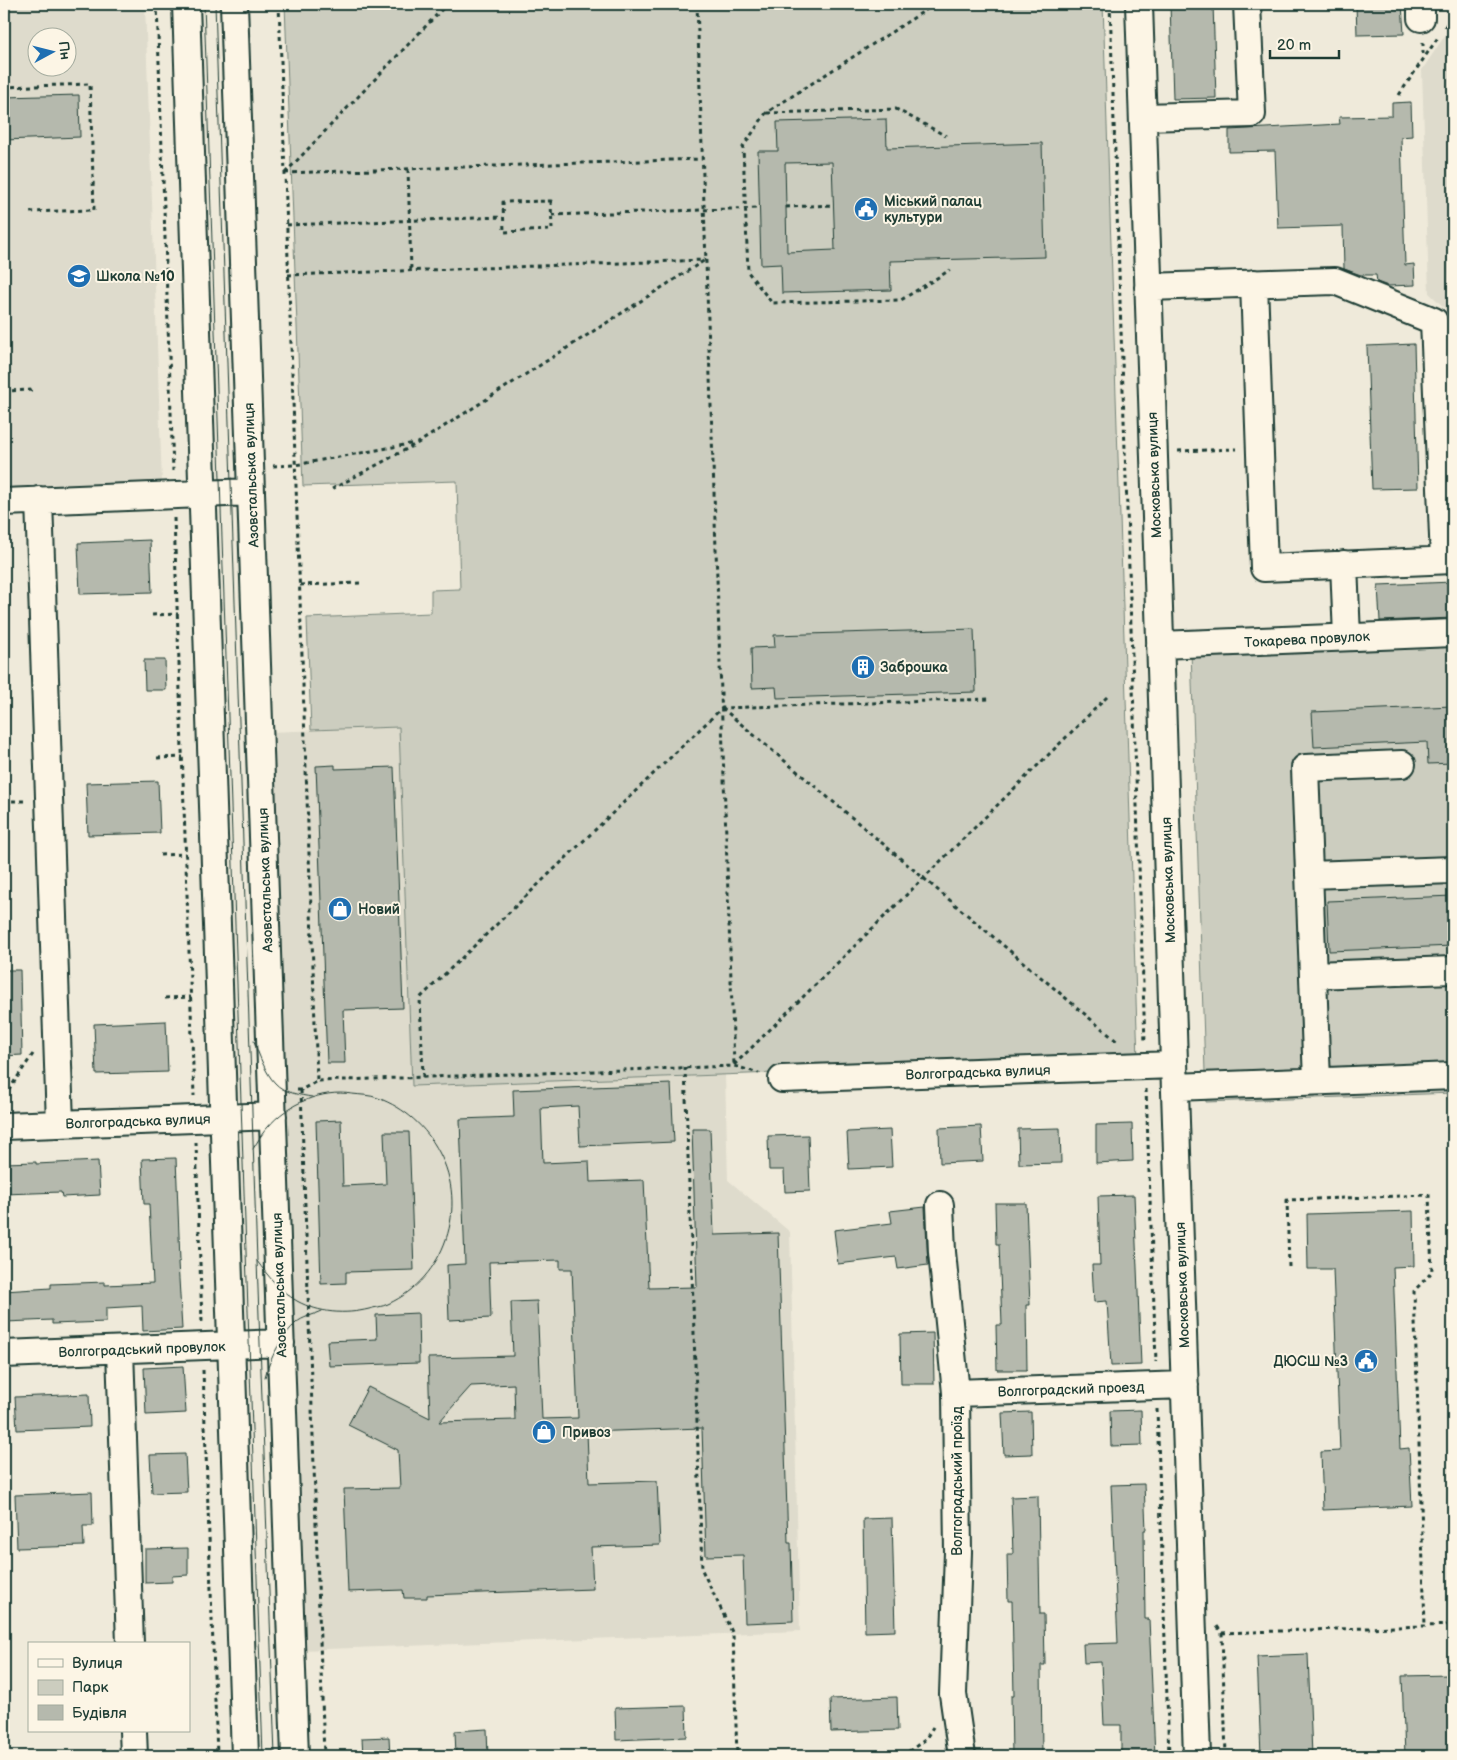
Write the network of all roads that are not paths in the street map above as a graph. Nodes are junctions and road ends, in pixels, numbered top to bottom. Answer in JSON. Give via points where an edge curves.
{"nodes":[{"id":1,"x":186,"y":4,"type":"edge"},
{"id":2,"x":234,"y":4,"type":"edge"},
{"id":3,"x":1139,"y":4,"type":"edge"},
{"id":4,"x":1247,"y":4,"type":"edge"},
{"id":5,"x":1142,"y":117,"type":"junction"},
{"id":6,"x":1254,"y":283,"type":"junction"},
{"id":7,"x":1148,"y":287,"type":"junction"},
{"id":8,"x":1446,"y":467,"type":"edge"},
{"id":9,"x":251,"y":492,"type":"junction"},
{"id":10,"x":203,"y":494,"type":"junction"},
{"id":11,"x":39,"y":500,"type":"junction"},
{"id":12,"x":4,"y":502,"type":"edge"},
{"id":13,"x":1448,"y":560,"type":"edge"},
{"id":14,"x":1344,"y":564,"type":"junction"},
{"id":15,"x":1453,"y":633,"type":"edge"},
{"id":16,"x":1347,"y":637,"type":"junction"},
{"id":17,"x":1160,"y":645,"type":"junction"},
{"id":18,"x":1402,"y":764,"type":"dead end"},
{"id":19,"x":1453,"y":870,"type":"edge"},
{"id":20,"x":1309,"y":875,"type":"junction"},
{"id":21,"x":1451,"y":970,"type":"edge"},
{"id":22,"x":1313,"y":975,"type":"junction"},
{"id":23,"x":1174,"y":1076,"type":"junction"},
{"id":24,"x":1453,"y":1076,"type":"edge"},
{"id":25,"x":782,"y":1079,"type":"dead end"},
{"id":26,"x":1317,"y":1081,"type":"junction"},
{"id":27,"x":273,"y":1116,"type":"junction"},
{"id":28,"x":224,"y":1118,"type":"junction"},
{"id":29,"x":60,"y":1124,"type":"junction"},
{"id":30,"x":4,"y":1126,"type":"edge"},
{"id":31,"x":940,"y":1205,"type":"dead end"},
{"id":32,"x":281,"y":1343,"type":"junction"},
{"id":33,"x":231,"y":1345,"type":"junction"},
{"id":34,"x":120,"y":1350,"type":"junction"},
{"id":35,"x":4,"y":1354,"type":"edge"},
{"id":36,"x":1185,"y":1385,"type":"junction"},
{"id":37,"x":956,"y":1393,"type":"junction"},
{"id":38,"x":130,"y":1642,"type":"edge"},
{"id":39,"x":133,"y":1732,"type":"edge"},
{"id":40,"x":134,"y":1756,"type":"edge"},
{"id":41,"x":246,"y":1756,"type":"edge"},
{"id":42,"x":295,"y":1756,"type":"edge"},
{"id":43,"x":962,"y":1756,"type":"edge"},
{"id":44,"x":1197,"y":1756,"type":"edge"}],
"edges":[{"from":1,"to":10,"type":"street"},
{"from":2,"to":9,"type":"street","name":"Азовстальська вулиця"},
{"from":3,"to":5,"type":"street","name":"Московська вулиця"},
{"from":4,"to":5,"type":"street","via":[[1252,114]]},
{"from":5,"to":7,"type":"street","name":"Московська вулиця"},
{"from":6,"to":7,"type":"street"},
{"from":6,"to":8,"type":"street","via":[[1335,281],[1434,321]]},
{"from":6,"to":14,"type":"street","via":[[1264,568]]},
{"from":7,"to":17,"type":"street","name":"Московська вулиця"},
{"from":8,"to":13,"type":"street"},
{"from":9,"to":10,"type":"street"},
{"from":9,"to":27,"type":"street","name":"Азовстальська вулиця"},
{"from":10,"to":11,"type":"street"},
{"from":10,"to":28,"type":"street"},
{"from":11,"to":12,"type":"street"},
{"from":11,"to":29,"type":"street"},
{"from":13,"to":14,"type":"street"},
{"from":14,"to":16,"type":"street"},
{"from":15,"to":16,"type":"street","name":"Токарева провулок"},
{"from":16,"to":17,"type":"street","name":"Токарева провулок"},
{"from":17,"to":23,"type":"street","name":"Московська вулиця"},
{"from":18,"to":20,"type":"street","via":[[1305,768]]},
{"from":19,"to":20,"type":"street"},
{"from":20,"to":22,"type":"street"},
{"from":21,"to":22,"type":"street"},
{"from":22,"to":26,"type":"street"},
{"from":23,"to":25,"type":"street","name":"Волгоградська вулиця","via":[[1146,1066]]},
{"from":23,"to":26,"type":"street","name":"Волгоградська вулиця"},
{"from":23,"to":36,"type":"street","name":"Московська вулиця"},
{"from":24,"to":26,"type":"street","name":"Волгоградська вулиця"},
{"from":27,"to":28,"type":"street","name":"Волгоградська вулиця"},
{"from":27,"to":32,"type":"street","name":"Азовстальська вулиця"},
{"from":28,"to":29,"type":"street","name":"Волгоградська вулиця","via":[[195,1107]]},
{"from":28,"to":33,"type":"street"},
{"from":29,"to":30,"type":"street","name":"Волгоградська вулиця"},
{"from":31,"to":37,"type":"street","name":"Волгоградський проїзд"},
{"from":32,"to":33,"type":"street","name":"Волгоградський провулок"},
{"from":32,"to":42,"type":"street","name":"Азовстальська вулиця"},
{"from":33,"to":34,"type":"street","name":"Волгоградський провулок"},
{"from":33,"to":41,"type":"street"},
{"from":34,"to":35,"type":"street","name":"Волгоградський провулок"},
{"from":34,"to":38,"type":"street"},
{"from":36,"to":37,"type":"street","name":"Волгоградский проезд"},
{"from":36,"to":44,"type":"street","name":"Московська вулиця"},
{"from":37,"to":43,"type":"street","name":"Волгоградський проїзд","via":[[958,1552],[953,1694]]},
{"from":39,"to":40,"type":"street"}]}
